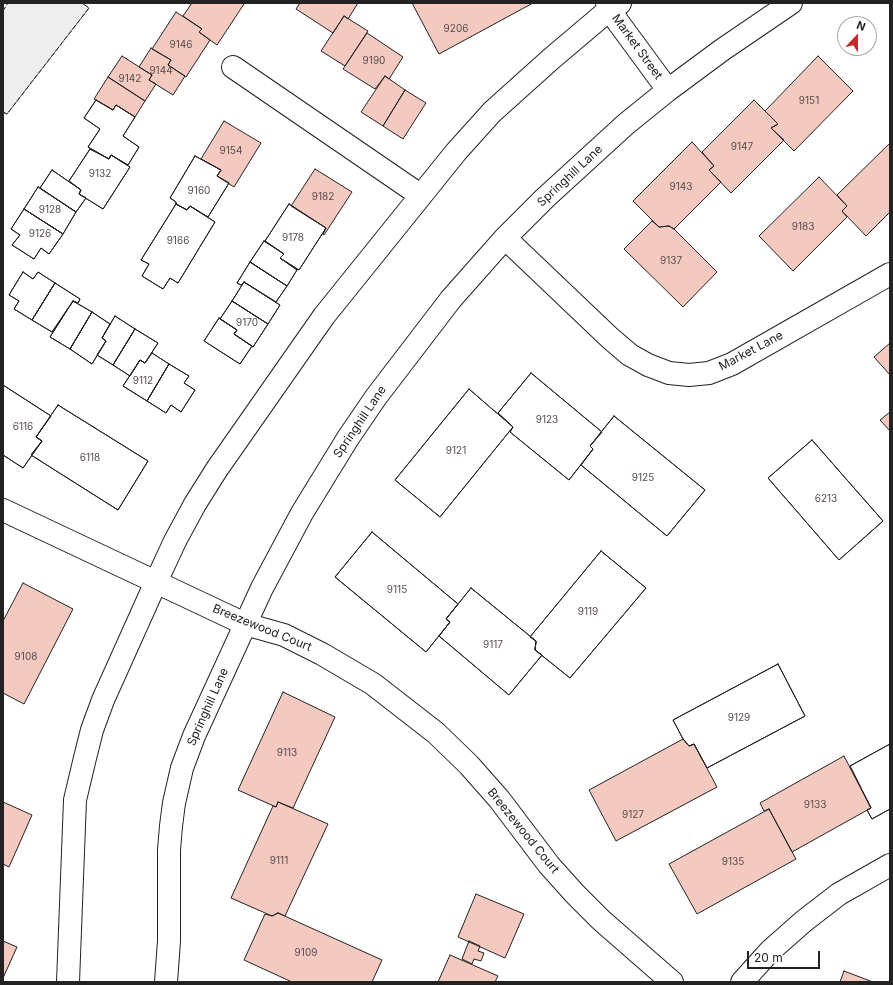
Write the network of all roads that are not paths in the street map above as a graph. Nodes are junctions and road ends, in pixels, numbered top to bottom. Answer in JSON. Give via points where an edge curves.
{"nodes":[{"id":1,"x":791,"y":3,"type":"edge"},
{"id":2,"x":613,"y":5,"type":"edge"},
{"id":3,"x":233,"y":67,"type":"dead end"},
{"id":4,"x":668,"y":90,"type":"junction"},
{"id":5,"x":420,"y":195,"type":"junction"},
{"id":6,"x":505,"y":238,"type":"junction"},
{"id":7,"x":890,"y":274,"type":"edge"},
{"id":8,"x":3,"y":510,"type":"edge"},
{"id":9,"x":156,"y":582,"type":"junction"},
{"id":10,"x":245,"y":624,"type":"junction"},
{"id":11,"x":890,"y":865,"type":"edge"},
{"id":12,"x":68,"y":982,"type":"edge"},
{"id":13,"x":166,"y":982,"type":"edge"},
{"id":14,"x":672,"y":982,"type":"edge"},
{"id":15,"x":742,"y":982,"type":"edge"}],
"edges":[{"from":1,"to":4,"type":"street","name":"Springhill Lane"},
{"from":2,"to":4,"type":"street","name":"Market Street"},
{"from":2,"to":5,"type":"street","via":[[492,112]]},
{"from":3,"to":5,"type":"street"},
{"from":4,"to":6,"type":"street","name":"Springhill Lane","via":[[585,161]]},
{"from":5,"to":9,"type":"street","via":[[324,316],[217,469],[175,541]]},
{"from":6,"to":7,"type":"street","name":"Market Lane","via":[[630,355],[670,373],[689,375],[709,373],[732,364]]},
{"from":6,"to":10,"type":"street","name":"Springhill Lane","via":[[451,299],[380,391],[348,438],[302,513]]},
{"from":8,"to":9,"type":"street","name":"Breezewood Court"},
{"from":9,"to":10,"type":"street","name":"Breezewood Court"},
{"from":9,"to":12,"type":"street","via":[[103,700],[92,730],[75,800]]},
{"from":10,"to":13,"type":"street","name":"Springhill Lane","via":[[194,736],[177,787],[169,850],[170,910]]},
{"from":10,"to":14,"type":"street","name":"Breezewood Court","via":[[284,635],[322,654],[374,684],[436,733],[499,799],[549,865],[575,894]]},
{"from":11,"to":15,"type":"street","via":[[839,894],[804,921],[770,950]]}]}
